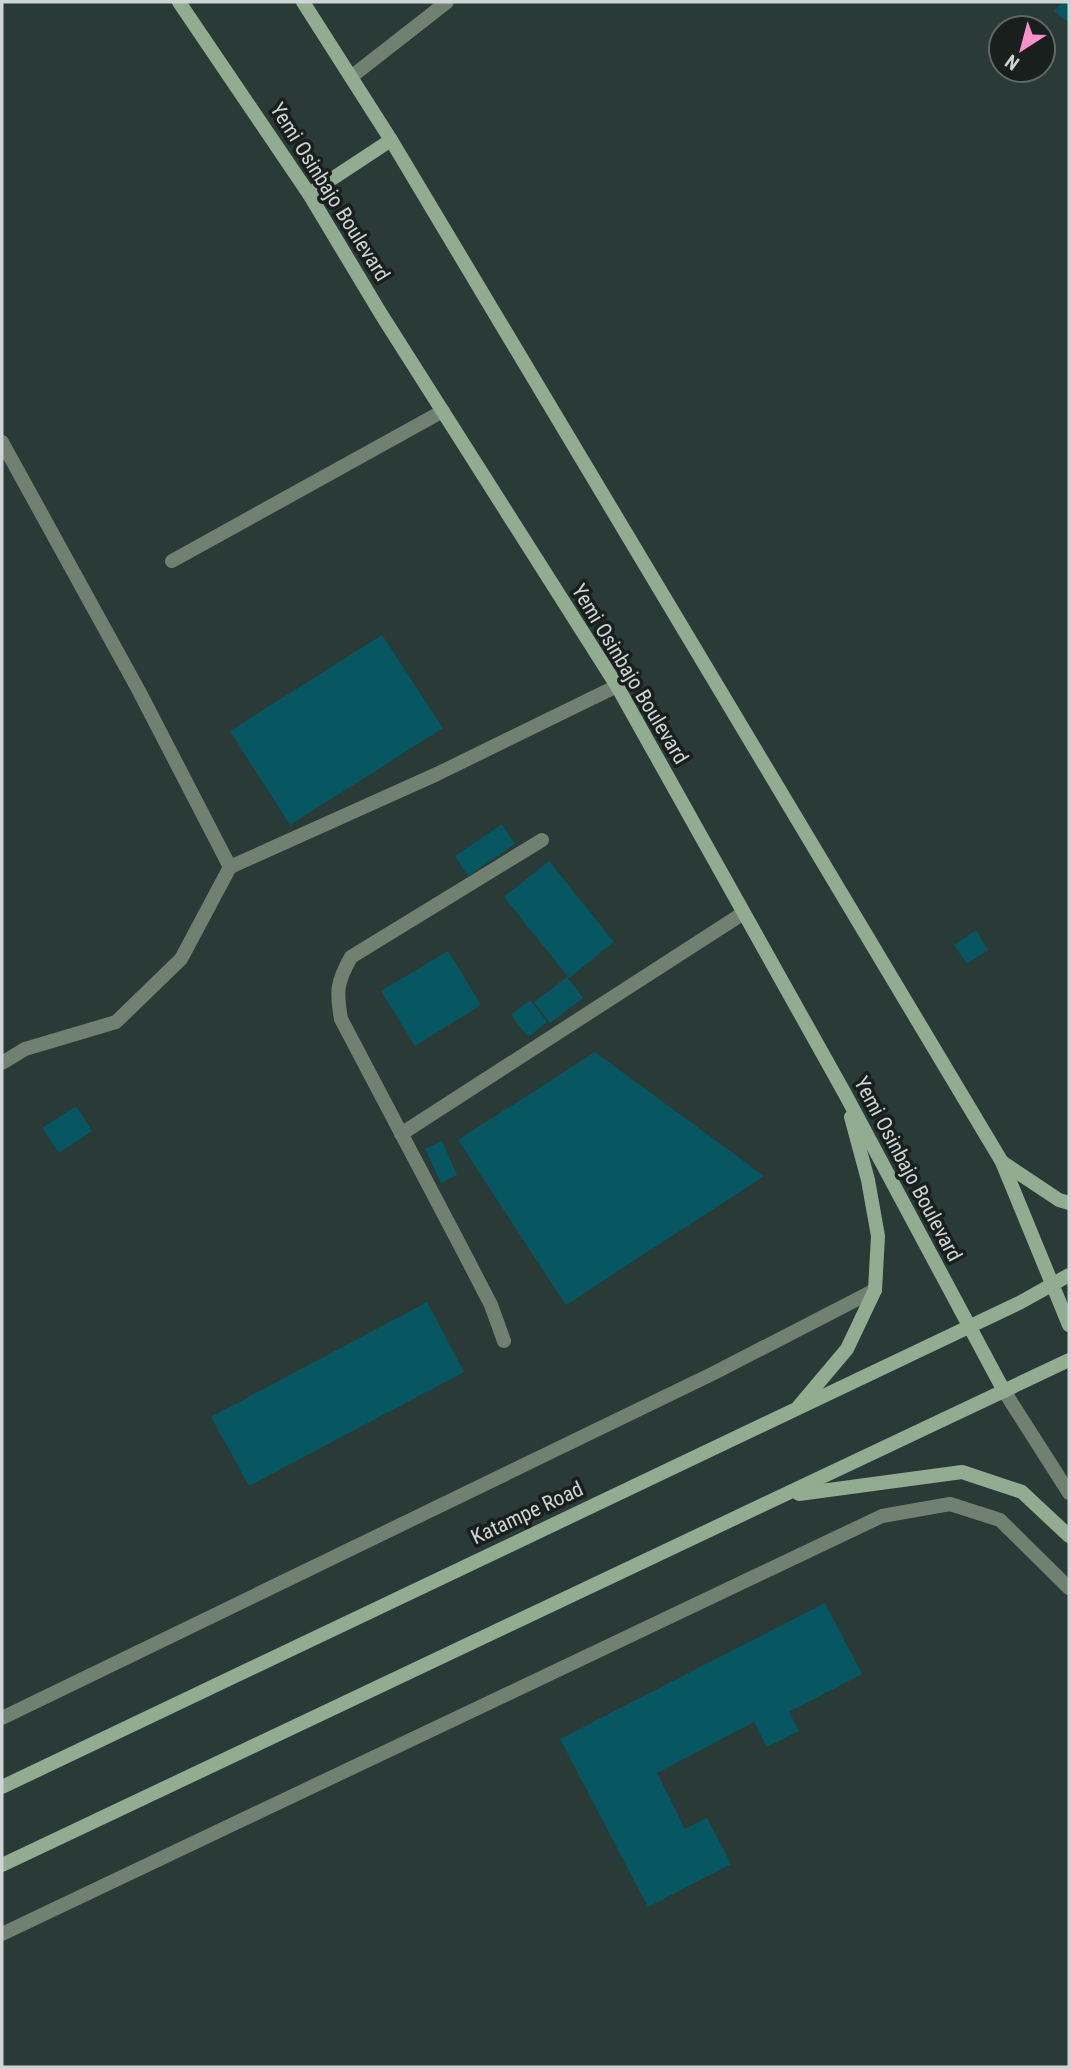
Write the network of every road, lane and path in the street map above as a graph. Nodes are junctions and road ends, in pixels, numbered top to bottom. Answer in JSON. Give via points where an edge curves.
{"nodes":[{"id":1,"x":179,"y":2,"type":"edge"},
{"id":2,"x":303,"y":2,"type":"edge"},
{"id":3,"x":447,"y":2,"type":"edge"},
{"id":4,"x":351,"y":78,"type":"junction"},
{"id":5,"x":391,"y":140,"type":"junction"},
{"id":6,"x":309,"y":194,"type":"junction"},
{"id":7,"x":443,"y":411,"type":"junction"},
{"id":8,"x":2,"y":442,"type":"edge"},
{"id":9,"x":172,"y":561,"type":"dead end"},
{"id":10,"x":617,"y":686,"type":"junction"},
{"id":11,"x":542,"y":840,"type":"dead end"},
{"id":12,"x":230,"y":867,"type":"junction"},
{"id":13,"x":742,"y":914,"type":"junction"},
{"id":14,"x":2,"y":1063,"type":"edge"},
{"id":15,"x":844,"y":1092,"type":"junction"},
{"id":16,"x":401,"y":1134,"type":"junction"},
{"id":17,"x":1002,"y":1162,"type":"junction"},
{"id":18,"x":1069,"y":1203,"type":"edge"},
{"id":19,"x":1069,"y":1275,"type":"edge"},
{"id":20,"x":1051,"y":1284,"type":"junction"},
{"id":21,"x":875,"y":1290,"type":"junction"},
{"id":22,"x":1069,"y":1325,"type":"edge"},
{"id":23,"x":968,"y":1327,"type":"junction"},
{"id":24,"x":503,"y":1341,"type":"dead end"},
{"id":25,"x":1069,"y":1360,"type":"edge"},
{"id":26,"x":1004,"y":1391,"type":"junction"},
{"id":27,"x":796,"y":1410,"type":"junction"},
{"id":28,"x":1069,"y":1493,"type":"edge"},
{"id":29,"x":784,"y":1496,"type":"junction"},
{"id":30,"x":1069,"y":1536,"type":"edge"},
{"id":31,"x":1069,"y":1588,"type":"edge"},
{"id":32,"x":2,"y":1718,"type":"edge"},
{"id":33,"x":2,"y":1787,"type":"edge"},
{"id":34,"x":2,"y":1865,"type":"edge"},
{"id":35,"x":2,"y":1934,"type":"edge"}],
"edges":[{"from":1,"to":6,"type":"main road","name":"Yemi Osinbajo Boulevard"},
{"from":2,"to":4,"type":"main road"},
{"from":3,"to":4,"type":"street"},
{"from":4,"to":5,"type":"main road"},
{"from":5,"to":6,"type":"main road"},
{"from":5,"to":17,"type":"main road"},
{"from":6,"to":7,"type":"main road","name":"Yemi Osinbajo Boulevard"},
{"from":7,"to":9,"type":"street"},
{"from":7,"to":10,"type":"main road","name":"Yemi Osinbajo Boulevard"},
{"from":8,"to":12,"type":"street"},
{"from":10,"to":12,"type":"street"},
{"from":10,"to":13,"type":"main road","name":"Yemi Osinbajo Boulevard"},
{"from":11,"to":16,"type":"street","via":[[351,957],[340,978],[341,1019]]},
{"from":12,"to":14,"type":"street","via":[[181,959],[116,1022],[25,1049]]},
{"from":13,"to":15,"type":"main road","name":"Yemi Osinbajo Boulevard"},
{"from":13,"to":16,"type":"street"},
{"from":15,"to":21,"type":"main road","via":[[878,1236]]},
{"from":15,"to":23,"type":"main road","name":"Yemi Osinbajo Boulevard"},
{"from":16,"to":24,"type":"street","via":[[491,1305]]},
{"from":17,"to":18,"type":"main road"},
{"from":17,"to":20,"type":"main road"},
{"from":19,"to":20,"type":"main road","name":"Katampe Road"},
{"from":20,"to":22,"type":"main road"},
{"from":20,"to":23,"type":"main road","name":"Katampe Road"},
{"from":21,"to":27,"type":"main road","via":[[847,1349]]},
{"from":21,"to":32,"type":"street","via":[[714,1373]]},
{"from":23,"to":26,"type":"main road","name":"Yemi Osinbajo Boulevard"},
{"from":23,"to":27,"type":"main road","name":"Katampe Road"},
{"from":25,"to":26,"type":"main road"},
{"from":26,"to":28,"type":"street"},
{"from":26,"to":29,"type":"main road"},
{"from":27,"to":33,"type":"main road","name":"Katampe Road"},
{"from":29,"to":30,"type":"main road","via":[[962,1472],[1022,1492]]},
{"from":29,"to":34,"type":"main road"},
{"from":31,"to":35,"type":"street","via":[[1000,1520],[950,1504],[882,1516]]}]}
